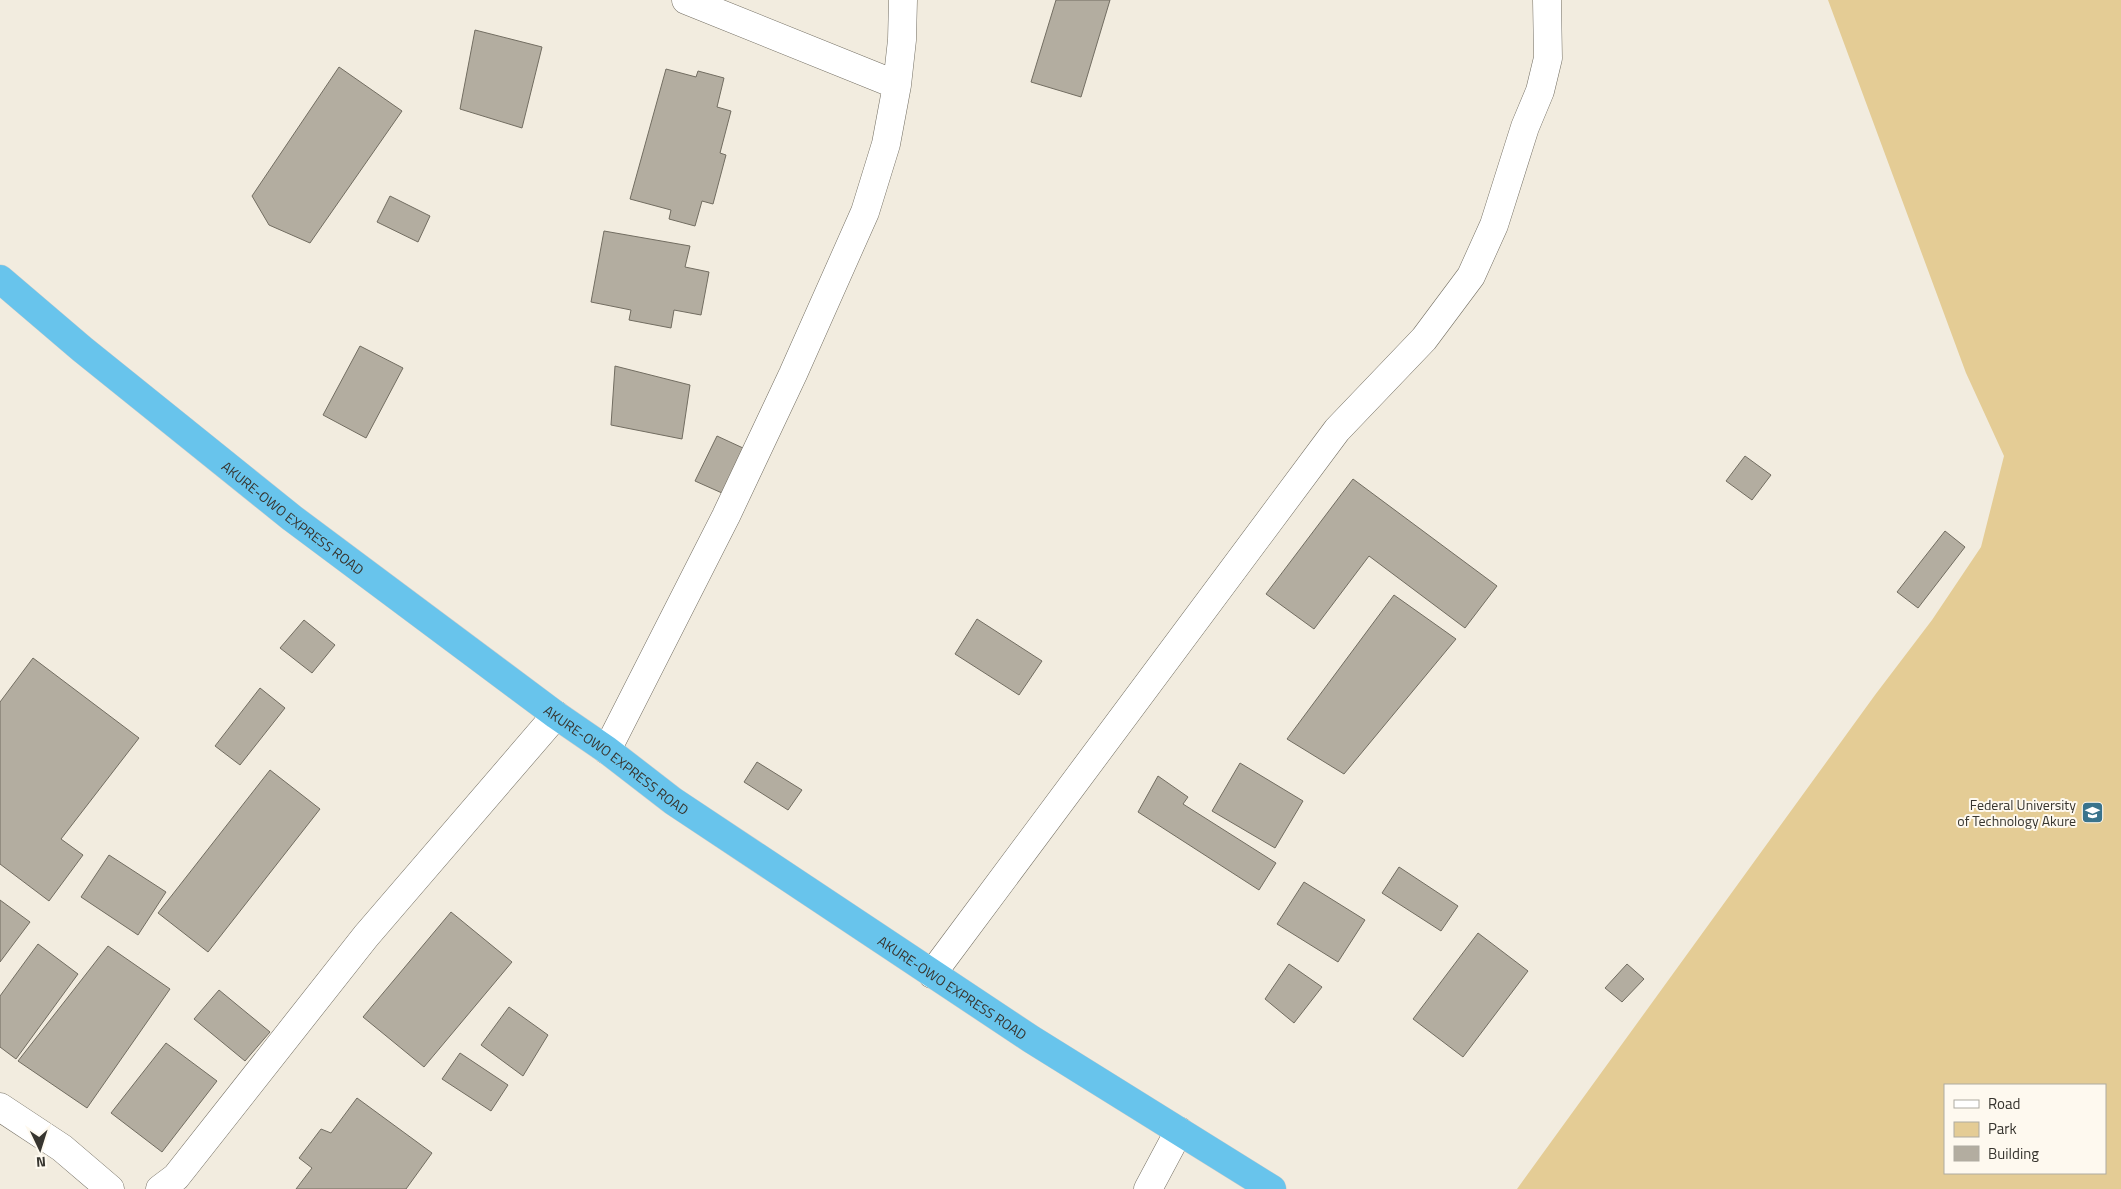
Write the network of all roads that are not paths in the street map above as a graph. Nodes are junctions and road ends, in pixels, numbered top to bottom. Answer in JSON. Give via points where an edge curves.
{"nodes":[{"id":1,"x":686,"y":0,"type":"edge"},
{"id":2,"x":903,"y":0,"type":"edge"},
{"id":3,"x":1546,"y":0,"type":"edge"},
{"id":4,"x":897,"y":85,"type":"junction"},
{"id":5,"x":0,"y":279,"type":"edge"},
{"id":6,"x":556,"y":715,"type":"junction"},
{"id":7,"x":607,"y":750,"type":"junction"},
{"id":8,"x":932,"y":974,"type":"junction"},
{"id":9,"x":0,"y":1107,"type":"edge"},
{"id":10,"x":1179,"y":1131,"type":"junction"},
{"id":11,"x":110,"y":1189,"type":"edge"},
{"id":12,"x":160,"y":1189,"type":"edge"},
{"id":13,"x":1148,"y":1189,"type":"edge"},
{"id":14,"x":1272,"y":1189,"type":"edge"}],
"edges":[{"from":1,"to":4,"type":"street"},
{"from":2,"to":4,"type":"street"},
{"from":3,"to":8,"type":"street","via":[[1548,58],[1540,91],[1494,225],[1470,276],[1424,338],[1337,430]]},
{"from":4,"to":7,"type":"street","via":[[886,144],[864,212],[794,374]]},
{"from":5,"to":6,"type":"highway","name":"AKURE-OWO EXPRESS ROAD","via":[[292,518]]},
{"from":6,"to":7,"type":"highway","name":"AKURE-OWO EXPRESS ROAD"},
{"from":6,"to":12,"type":"street","via":[[366,936],[176,1177]]},
{"from":7,"to":8,"type":"highway","name":"AKURE-OWO EXPRESS ROAD","via":[[673,802]]},
{"from":8,"to":10,"type":"highway","name":"AKURE-OWO EXPRESS ROAD"},
{"from":9,"to":11,"type":"street","via":[[62,1148]]},
{"from":10,"to":13,"type":"street"},
{"from":10,"to":14,"type":"highway","name":"AKURE-OWO EXPRESS ROAD"}]}
